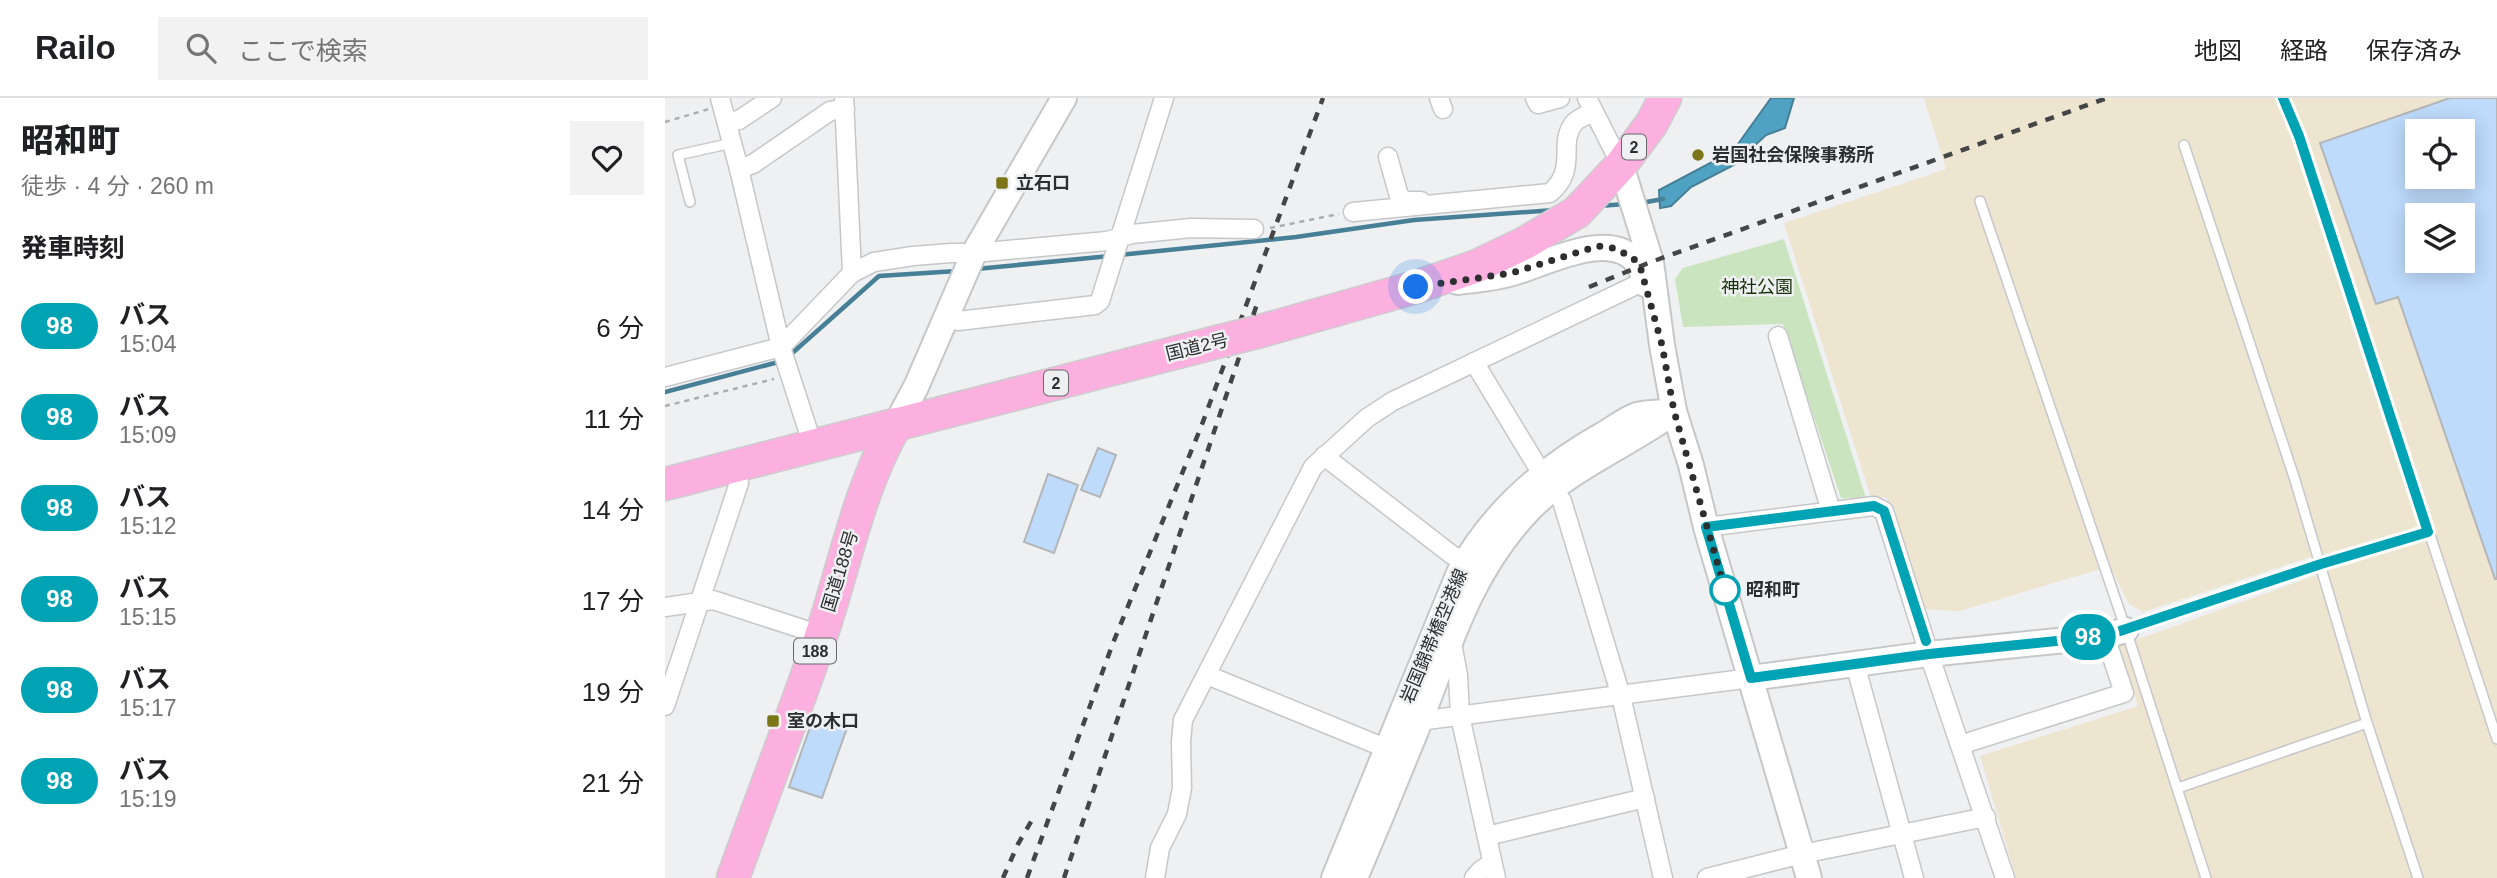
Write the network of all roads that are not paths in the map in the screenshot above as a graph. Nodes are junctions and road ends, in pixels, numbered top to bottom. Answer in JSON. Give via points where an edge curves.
{"nodes":[{"id":1,"x":772,"y":98,"type":"edge"},
{"id":2,"x":1064,"y":98,"type":"edge"},
{"id":3,"x":1164,"y":98,"type":"edge"},
{"id":4,"x":1535,"y":98,"type":"edge"},
{"id":5,"x":1560,"y":98,"type":"edge"},
{"id":6,"x":1665,"y":98,"type":"edge"},
{"id":7,"x":2283,"y":98,"type":"edge"},
{"id":8,"x":844,"y":104,"type":"edge"},
{"id":9,"x":1590,"y":105,"type":"edge"},
{"id":10,"x":723,"y":109,"type":"edge"},
{"id":11,"x":732,"y":144,"type":"junction"},
{"id":12,"x":2184,"y":145,"type":"dead end"},
{"id":13,"x":1388,"y":157,"type":"dead end"},
{"id":14,"x":739,"y":169,"type":"junction"},
{"id":15,"x":1626,"y":178,"type":"junction"},
{"id":16,"x":1980,"y":201,"type":"dead end"},
{"id":17,"x":690,"y":202,"type":"dead end"},
{"id":18,"x":1437,"y":204,"type":"junction"},
{"id":19,"x":1353,"y":212,"type":"road end"},
{"id":20,"x":1254,"y":229,"type":"road end"},
{"id":21,"x":1115,"y":251,"type":"junction"},
{"id":22,"x":968,"y":266,"type":"junction"},
{"id":23,"x":852,"y":273,"type":"junction"},
{"id":24,"x":1649,"y":279,"type":"junction"},
{"id":25,"x":1416,"y":287,"type":"junction"},
{"id":26,"x":946,"y":317,"type":"junction"},
{"id":27,"x":1778,"y":336,"type":"dead end"},
{"id":28,"x":783,"y":350,"type":"junction"},
{"id":29,"x":1474,"y":362,"type":"junction"},
{"id":30,"x":665,"y":377,"type":"edge"},
{"id":31,"x":1674,"y":411,"type":"junction"},
{"id":32,"x":896,"y":424,"type":"junction"},
{"id":33,"x":813,"y":446,"type":"junction"},
{"id":34,"x":1324,"y":456,"type":"junction"},
{"id":35,"x":737,"y":466,"type":"junction"},
{"id":36,"x":1548,"y":482,"type":"junction"},
{"id":37,"x":665,"y":484,"type":"edge"},
{"id":38,"x":1831,"y":511,"type":"junction"},
{"id":39,"x":1706,"y":527,"type":"junction"},
{"id":40,"x":2428,"y":532,"type":"junction"},
{"id":41,"x":2321,"y":564,"type":"junction"},
{"id":42,"x":1474,"y":566,"type":"junction"},
{"id":43,"x":702,"y":600,"type":"junction"},
{"id":44,"x":665,"y":607,"type":"edge"},
{"id":45,"x":2116,"y":633,"type":"junction"},
{"id":46,"x":821,"y":635,"type":"junction"},
{"id":47,"x":1440,"y":641,"type":"junction"},
{"id":48,"x":1929,"y":654,"type":"junction"},
{"id":49,"x":1855,"y":664,"type":"junction"},
{"id":50,"x":1438,"y":673,"type":"junction"},
{"id":51,"x":1207,"y":675,"type":"junction"},
{"id":52,"x":1751,"y":678,"type":"junction"},
{"id":53,"x":1621,"y":696,"type":"junction"},
{"id":54,"x":665,"y":705,"type":"edge"},
{"id":55,"x":1461,"y":716,"type":"junction"},
{"id":56,"x":1409,"y":722,"type":"junction"},
{"id":57,"x":2367,"y":723,"type":"junction"},
{"id":58,"x":2497,"y":739,"type":"edge"},
{"id":59,"x":1961,"y":745,"type":"junction"},
{"id":60,"x":1396,"y":753,"type":"junction"},
{"id":61,"x":2178,"y":788,"type":"junction"},
{"id":62,"x":1645,"y":798,"type":"junction"},
{"id":63,"x":1986,"y":817,"type":"junction"},
{"id":64,"x":1902,"y":834,"type":"junction"},
{"id":65,"x":1486,"y":836,"type":"junction"},
{"id":66,"x":1806,"y":866,"type":"edge"},
{"id":67,"x":1494,"y":870,"type":"edge"},
{"id":68,"x":733,"y":878,"type":"edge"},
{"id":69,"x":1155,"y":878,"type":"edge"},
{"id":70,"x":1334,"y":878,"type":"edge"},
{"id":71,"x":1355,"y":878,"type":"edge"},
{"id":72,"x":1474,"y":878,"type":"edge"},
{"id":73,"x":1663,"y":878,"type":"edge"},
{"id":74,"x":1707,"y":878,"type":"edge"},
{"id":75,"x":1914,"y":878,"type":"edge"},
{"id":76,"x":2005,"y":878,"type":"edge"},
{"id":77,"x":2207,"y":878,"type":"edge"},
{"id":78,"x":2418,"y":878,"type":"edge"}],
"edges":[{"from":1,"to":10,"type":"street","via":[[739,120]]},
{"from":2,"to":22,"type":"main road"},
{"from":3,"to":21,"type":"street"},
{"from":4,"to":5,"type":"street","via":[[1538,104]]},
{"from":6,"to":15,"type":"highway","name":"国道2号","number":"2"},
{"from":7,"to":40,"type":"lane"},
{"from":8,"to":14,"type":"street"},
{"from":8,"to":23,"type":"street"},
{"from":9,"to":15,"type":"street"},
{"from":9,"to":18,"type":"street","via":[[1569,134],[1566,174],[1550,193]]},
{"from":10,"to":11,"type":"street"},
{"from":11,"to":14,"type":"street"},
{"from":11,"to":17,"type":"lane","via":[[678,155]]},
{"from":12,"to":41,"type":"lane"},
{"from":13,"to":18,"type":"street","via":[[1399,197]]},
{"from":14,"to":28,"type":"street"},
{"from":15,"to":24,"type":"main road"},
{"from":15,"to":25,"type":"highway","name":"国道2号","number":"2","via":[[1597,191],[1577,212],[1525,243]]},
{"from":16,"to":45,"type":"lane"},
{"from":18,"to":19,"type":"street"},
{"from":20,"to":21,"type":"street","via":[[1149,232]]},
{"from":21,"to":22,"type":"street"},
{"from":21,"to":26,"type":"street","via":[[1095,305],[958,321]]},
{"from":22,"to":23,"type":"street","via":[[951,253],[874,262]]},
{"from":22,"to":26,"type":"main road"},
{"from":23,"to":28,"type":"street"},
{"from":24,"to":25,"type":"main road","via":[[1632,257],[1598,246],[1512,273]]},
{"from":24,"to":29,"type":"street"},
{"from":24,"to":31,"type":"main road"},
{"from":25,"to":32,"type":"highway","name":"国道2号","number":"2","bridge":true},
{"from":26,"to":32,"type":"main road"},
{"from":27,"to":38,"type":"street"},
{"from":28,"to":30,"type":"street"},
{"from":28,"to":33,"type":"street"},
{"from":29,"to":34,"type":"street","via":[[1393,401]]},
{"from":29,"to":36,"type":"street"},
{"from":31,"to":36,"type":"main road","name":"岩国錦帯橋空港線","via":[[1591,464]]},
{"from":31,"to":39,"type":"main road"},
{"from":32,"to":33,"type":"highway","name":"国道2号","number":"2"},
{"from":32,"to":46,"type":"highway","name":"国道188号","number":"188","via":[[867,483]]},
{"from":33,"to":35,"type":"highway","name":"国道2号","number":"2"},
{"from":34,"to":42,"type":"street","via":[[1452,555]]},
{"from":34,"to":51,"type":"street","via":[[1299,492]]},
{"from":35,"to":37,"type":"highway","name":"国道2号","number":"2"},
{"from":35,"to":43,"type":"street","via":[[739,483]]},
{"from":36,"to":42,"type":"main road","name":"岩国錦帯橋空港線","via":[[1529,511]]},
{"from":36,"to":53,"type":"street","via":[[1562,501]]},
{"from":38,"to":39,"type":"street"},
{"from":38,"to":48,"type":"street","via":[[1874,506],[1884,511]]},
{"from":39,"to":52,"type":"main road"},
{"from":40,"to":41,"type":"lane"},
{"from":40,"to":58,"type":"lane"},
{"from":41,"to":45,"type":"lane"},
{"from":41,"to":57,"type":"lane"},
{"from":42,"to":47,"type":"main road","name":"岩国錦帯橋空港線"},
{"from":43,"to":44,"type":"street"},
{"from":43,"to":46,"type":"street"},
{"from":43,"to":54,"type":"street"},
{"from":45,"to":48,"type":"main road"},
{"from":45,"to":59,"type":"street","via":[[2124,693]]},
{"from":45,"to":61,"type":"lane"},
{"from":46,"to":68,"type":"highway","name":"国道188号","number":"188"},
{"from":47,"to":50,"type":"main road","name":"岩国錦帯橋空港線"},
{"from":47,"to":55,"type":"street","via":[[1458,675]]},
{"from":47,"to":56,"type":"main road","name":"岩国錦帯橋空港線"},
{"from":48,"to":49,"type":"main road"},
{"from":48,"to":59,"type":"street"},
{"from":49,"to":52,"type":"main road"},
{"from":49,"to":64,"type":"street"},
{"from":50,"to":55,"type":"street"},
{"from":50,"to":56,"type":"main road","name":"岩国錦帯橋空港線"},
{"from":51,"to":60,"type":"street"},
{"from":51,"to":69,"type":"street","via":[[1183,720],[1182,788],[1177,814],[1160,848]]},
{"from":52,"to":53,"type":"street"},
{"from":52,"to":66,"type":"main road"},
{"from":53,"to":55,"type":"street"},
{"from":53,"to":62,"type":"street"},
{"from":55,"to":56,"type":"street"},
{"from":55,"to":65,"type":"street"},
{"from":56,"to":60,"type":"main road","name":"岩国錦帯橋空港線"},
{"from":57,"to":61,"type":"lane"},
{"from":57,"to":78,"type":"lane"},
{"from":59,"to":63,"type":"street"},
{"from":60,"to":70,"type":"main road","name":"岩国錦帯橋空港線"},
{"from":60,"to":71,"type":"main road","name":"岩国錦帯橋空港線"},
{"from":61,"to":77,"type":"lane"},
{"from":62,"to":65,"type":"street"},
{"from":62,"to":73,"type":"street"},
{"from":63,"to":64,"type":"street"},
{"from":63,"to":76,"type":"street"},
{"from":64,"to":66,"type":"street"},
{"from":64,"to":75,"type":"street"},
{"from":65,"to":67,"type":"street"},
{"from":66,"to":74,"type":"street"},
{"from":67,"to":72,"type":"street","via":[[1481,870]]}]}
